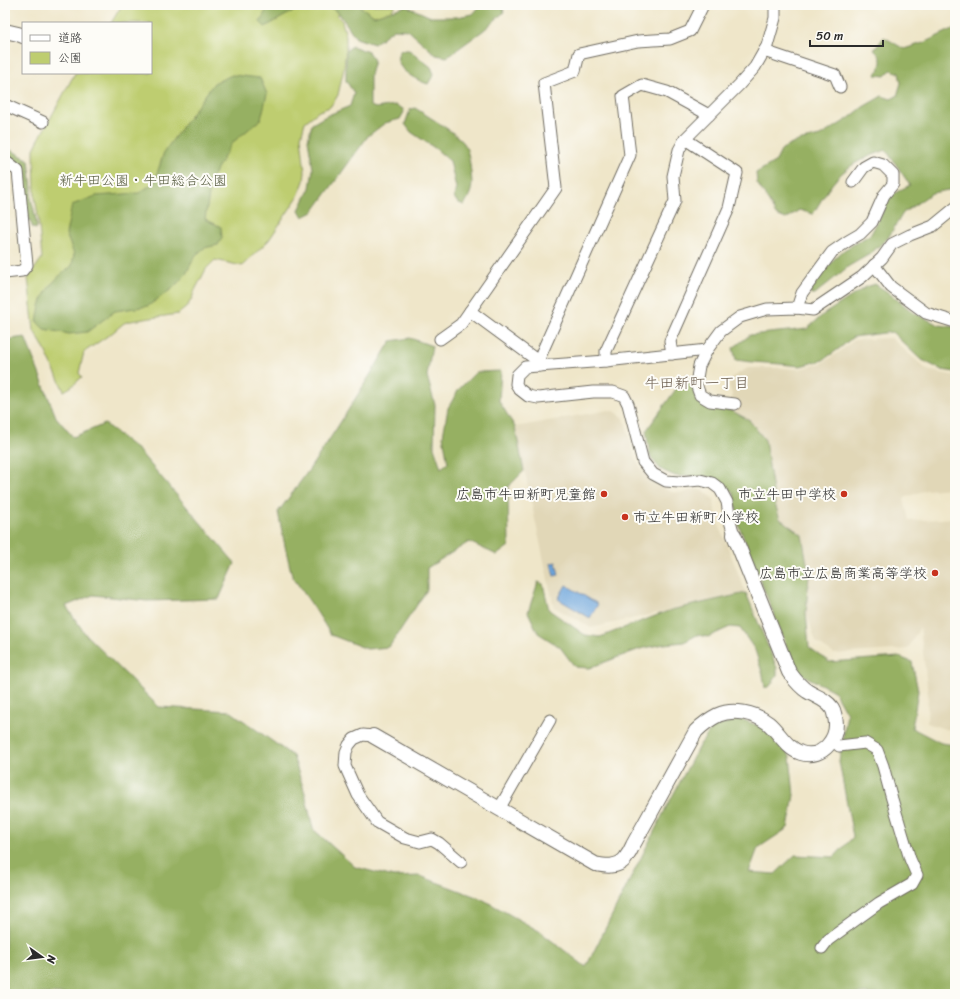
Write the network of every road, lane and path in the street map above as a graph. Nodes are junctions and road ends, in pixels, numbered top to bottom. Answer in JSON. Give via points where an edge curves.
{"nodes":[{"id":1,"x":703,"y":5,"type":"edge"},
{"id":2,"x":775,"y":5,"type":"edge"},
{"id":3,"x":5,"y":31,"type":"edge"},
{"id":4,"x":22,"y":36,"type":"edge"},
{"id":5,"x":764,"y":51,"type":"junction"},
{"id":6,"x":840,"y":87,"type":"dead end"},
{"id":7,"x":5,"y":105,"type":"edge"},
{"id":8,"x":709,"y":115,"type":"junction"},
{"id":9,"x":44,"y":122,"type":"dead end"},
{"id":10,"x":685,"y":139,"type":"junction"},
{"id":11,"x":5,"y":161,"type":"edge"},
{"id":12,"x":853,"y":182,"type":"dead end"},
{"id":13,"x":955,"y":208,"type":"edge"},
{"id":14,"x":874,"y":265,"type":"junction"},
{"id":15,"x":5,"y":273,"type":"edge"},
{"id":16,"x":797,"y":308,"type":"junction"},
{"id":17,"x":470,"y":311,"type":"junction"},
{"id":18,"x":955,"y":322,"type":"edge"},
{"id":19,"x":440,"y":339,"type":"dead end"},
{"id":20,"x":707,"y":350,"type":"junction"},
{"id":21,"x":672,"y":354,"type":"junction"},
{"id":22,"x":606,"y":361,"type":"junction"},
{"id":23,"x":538,"y":363,"type":"junction"},
{"id":24,"x":735,"y":404,"type":"dead end"},
{"id":25,"x":734,"y":536,"type":"joint"},
{"id":26,"x":550,"y":720,"type":"dead end"},
{"id":27,"x":373,"y":736,"type":"joint"},
{"id":28,"x":839,"y":746,"type":"dead end"},
{"id":29,"x":499,"y":809,"type":"junction"},
{"id":30,"x":462,"y":862,"type":"dead end"},
{"id":31,"x":822,"y":948,"type":"dead end"}],
"edges":[{"from":1,"to":17,"type":"street","via":[[690,31],[670,39],[638,41],[579,54],[575,71],[544,83],[556,188]]},
{"from":2,"to":5,"type":"street","via":[[775,18]]},
{"from":3,"to":4,"type":"street"},
{"from":5,"to":6,"type":"street","via":[[835,75]]},
{"from":5,"to":8,"type":"street","via":[[755,67]]},
{"from":7,"to":9,"type":"street"},
{"from":8,"to":10,"type":"street"},
{"from":8,"to":23,"type":"street","via":[[667,92],[642,85],[624,96],[630,155]]},
{"from":10,"to":21,"type":"street","via":[[737,173],[730,208],[670,341]]},
{"from":10,"to":22,"type":"street","via":[[679,150],[673,176],[675,201],[606,351]]},
{"from":11,"to":15,"type":"street","via":[[18,171],[27,265],[22,271]]},
{"from":12,"to":16,"type":"street","via":[[864,167],[873,162],[883,165],[893,175],[893,184],[884,195],[872,222],[860,234],[832,252],[802,293]]},
{"from":13,"to":14,"type":"street","via":[[933,226],[892,244]]},
{"from":14,"to":16,"type":"street","via":[[862,277],[813,310]]},
{"from":14,"to":18,"type":"street","via":[[891,288],[926,313]]},
{"from":16,"to":20,"type":"street","via":[[766,309],[740,317],[721,331]]},
{"from":17,"to":19,"type":"street","via":[[461,324]]},
{"from":17,"to":23,"type":"street"},
{"from":20,"to":21,"type":"street"},
{"from":20,"to":24,"type":"street","via":[[699,366],[696,384],[700,395],[710,401]]},
{"from":21,"to":22,"type":"street"},
{"from":22,"to":23,"type":"street"},
{"from":23,"to":25,"type":"street","via":[[525,367],[517,375],[516,384],[528,396],[538,398],[593,392],[613,392],[624,396],[643,462],[653,474],[666,481],[700,480],[712,483],[720,489],[727,502]]},
{"from":25,"to":29,"type":"street","via":[[789,672],[798,684],[826,700],[833,710],[836,730],[828,746],[821,752],[810,755],[800,753],[758,717],[732,712],[720,714],[696,731],[634,846],[625,859],[613,865],[595,864]]},
{"from":26,"to":29,"type":"street"},
{"from":27,"to":29,"type":"street"},
{"from":27,"to":30,"type":"street","via":[[363,735],[354,739],[346,752],[345,766],[358,795],[377,822],[405,838],[420,842],[432,839]]},
{"from":28,"to":31,"type":"street","via":[[865,743],[877,750],[917,875],[912,884],[879,903],[828,940]]}]}
